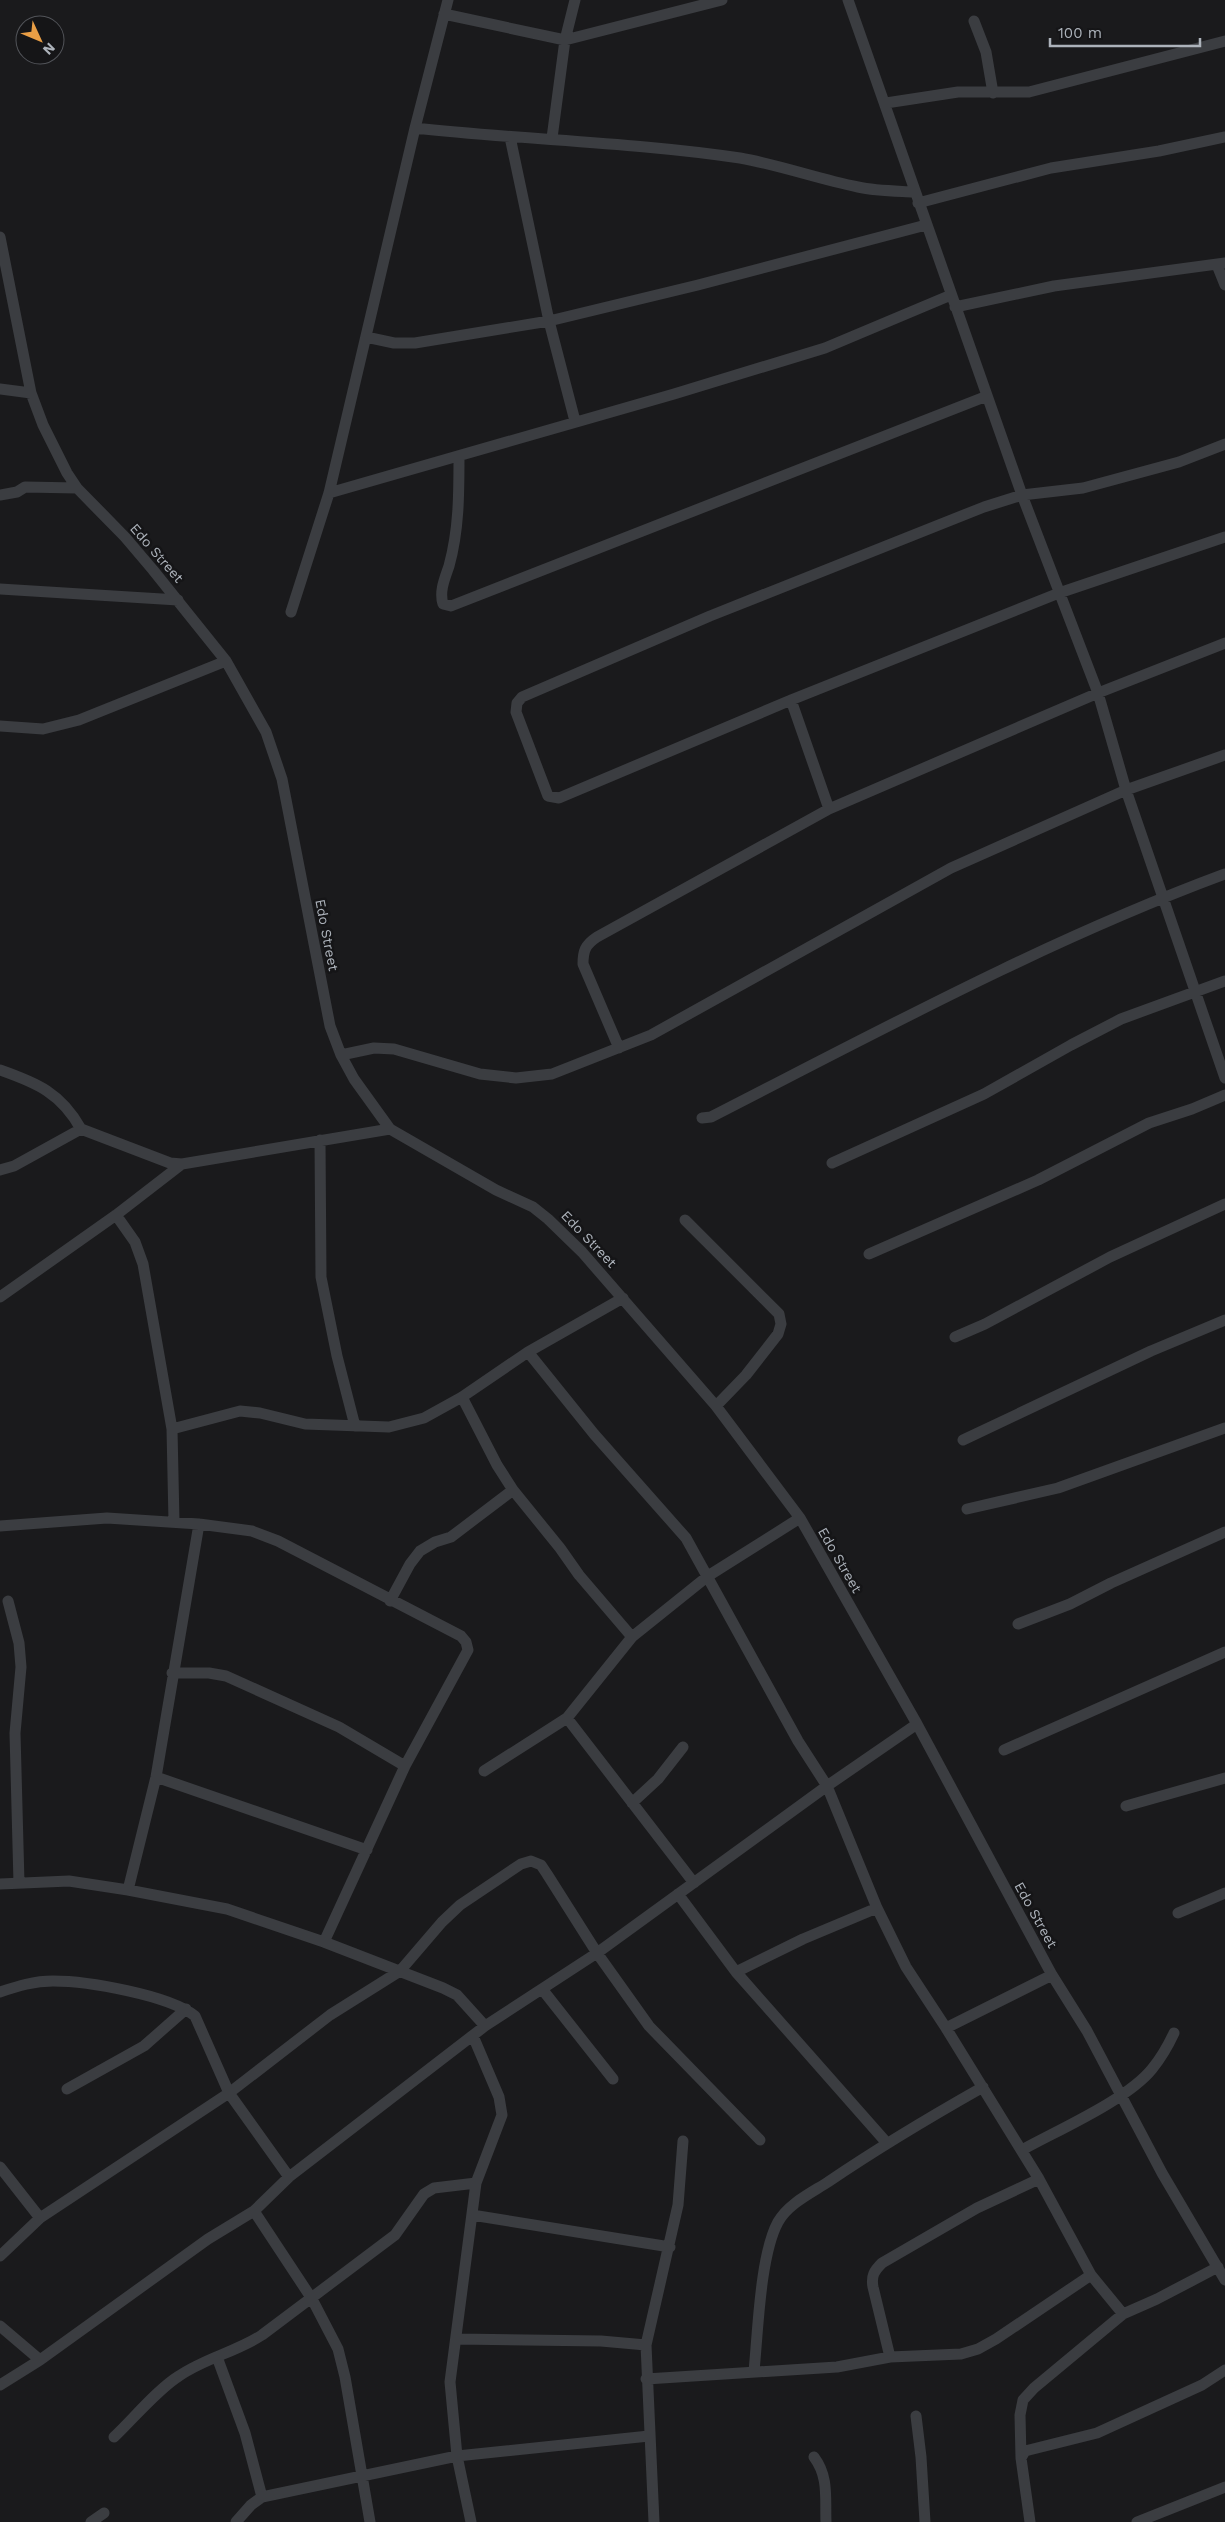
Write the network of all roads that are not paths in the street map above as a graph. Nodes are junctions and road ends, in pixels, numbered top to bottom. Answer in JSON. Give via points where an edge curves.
{"nodes":[{"id":1,"x":448,"y":0,"type":"edge"},
{"id":2,"x":575,"y":0,"type":"edge"},
{"id":3,"x":722,"y":0,"type":"edge"},
{"id":4,"x":848,"y":0,"type":"edge"},
{"id":5,"x":444,"y":14,"type":"junction"},
{"id":6,"x":974,"y":22,"type":"dead end"},
{"id":7,"x":565,"y":40,"type":"junction"},
{"id":8,"x":1225,"y":41,"type":"edge"},
{"id":9,"x":993,"y":93,"type":"junction"},
{"id":10,"x":886,"y":103,"type":"junction"},
{"id":11,"x":415,"y":128,"type":"junction"},
{"id":12,"x":510,"y":137,"type":"junction"},
{"id":13,"x":1225,"y":137,"type":"edge"},
{"id":14,"x":552,"y":138,"type":"junction"},
{"id":15,"x":916,"y":197,"type":"junction"},
{"id":16,"x":926,"y":225,"type":"junction"},
{"id":17,"x":0,"y":237,"type":"edge"},
{"id":18,"x":1221,"y":264,"type":"edge"},
{"id":19,"x":1225,"y":285,"type":"edge"},
{"id":20,"x":952,"y":295,"type":"junction"},
{"id":21,"x":955,"y":307,"type":"junction"},
{"id":22,"x":549,"y":321,"type":"junction"},
{"id":23,"x":366,"y":337,"type":"junction"},
{"id":24,"x":0,"y":389,"type":"edge"},
{"id":25,"x":32,"y":393,"type":"junction"},
{"id":26,"x":987,"y":396,"type":"junction"},
{"id":27,"x":574,"y":421,"type":"junction"},
{"id":28,"x":1225,"y":444,"type":"edge"},
{"id":29,"x":459,"y":456,"type":"junction"},
{"id":30,"x":77,"y":488,"type":"junction"},
{"id":31,"x":329,"y":493,"type":"junction"},
{"id":32,"x":0,"y":495,"type":"edge"},
{"id":33,"x":1022,"y":495,"type":"junction"},
{"id":34,"x":1225,"y":537,"type":"edge"},
{"id":35,"x":0,"y":590,"type":"edge"},
{"id":36,"x":1059,"y":593,"type":"junction"},
{"id":37,"x":178,"y":600,"type":"junction"},
{"id":38,"x":291,"y":612,"type":"dead end"},
{"id":39,"x":1225,"y":643,"type":"edge"},
{"id":40,"x":226,"y":661,"type":"junction"},
{"id":41,"x":1098,"y":693,"type":"junction"},
{"id":42,"x":791,"y":700,"type":"junction"},
{"id":43,"x":0,"y":726,"type":"edge"},
{"id":44,"x":1225,"y":755,"type":"edge"},
{"id":45,"x":1126,"y":790,"type":"junction"},
{"id":46,"x":829,"y":809,"type":"junction"},
{"id":47,"x":1225,"y":874,"type":"edge"},
{"id":48,"x":1163,"y":897,"type":"junction"},
{"id":49,"x":1225,"y":981,"type":"edge"},
{"id":50,"x":1195,"y":991,"type":"junction"},
{"id":51,"x":619,"y":1048,"type":"junction"},
{"id":52,"x":341,"y":1055,"type":"junction"},
{"id":53,"x":0,"y":1070,"type":"edge"},
{"id":54,"x":1225,"y":1078,"type":"edge"},
{"id":55,"x":1225,"y":1095,"type":"edge"},
{"id":56,"x":702,"y":1118,"type":"dead end"},
{"id":57,"x":81,"y":1129,"type":"junction"},
{"id":58,"x":390,"y":1129,"type":"junction"},
{"id":59,"x":320,"y":1140,"type":"junction"},
{"id":60,"x":832,"y":1163,"type":"dead end"},
{"id":61,"x":182,"y":1164,"type":"junction"},
{"id":62,"x":0,"y":1170,"type":"edge"},
{"id":63,"x":1225,"y":1204,"type":"edge"},
{"id":64,"x":116,"y":1215,"type":"junction"},
{"id":65,"x":685,"y":1220,"type":"dead end"},
{"id":66,"x":869,"y":1254,"type":"dead end"},
{"id":67,"x":0,"y":1297,"type":"edge"},
{"id":68,"x":623,"y":1298,"type":"junction"},
{"id":69,"x":1225,"y":1320,"type":"edge"},
{"id":70,"x":955,"y":1337,"type":"dead end"},
{"id":71,"x":528,"y":1352,"type":"junction"},
{"id":72,"x":462,"y":1397,"type":"junction"},
{"id":73,"x":716,"y":1406,"type":"junction"},
{"id":74,"x":355,"y":1426,"type":"junction"},
{"id":75,"x":1225,"y":1428,"type":"edge"},
{"id":76,"x":172,"y":1429,"type":"junction"},
{"id":77,"x":963,"y":1440,"type":"dead end"},
{"id":78,"x":513,"y":1490,"type":"junction"},
{"id":79,"x":967,"y":1509,"type":"dead end"},
{"id":80,"x":800,"y":1518,"type":"junction"},
{"id":81,"x":174,"y":1522,"type":"junction"},
{"id":82,"x":199,"y":1524,"type":"junction"},
{"id":83,"x":0,"y":1526,"type":"edge"},
{"id":84,"x":1225,"y":1532,"type":"edge"},
{"id":85,"x":708,"y":1576,"type":"junction"},
{"id":86,"x":390,"y":1601,"type":"junction"},
{"id":87,"x":8,"y":1602,"type":"dead end"},
{"id":88,"x":1018,"y":1624,"type":"dead end"},
{"id":89,"x":632,"y":1637,"type":"junction"},
{"id":90,"x":1225,"y":1652,"type":"edge"},
{"id":91,"x":172,"y":1673,"type":"junction"},
{"id":92,"x":567,"y":1718,"type":"junction"},
{"id":93,"x":917,"y":1724,"type":"junction"},
{"id":94,"x":683,"y":1747,"type":"dead end"},
{"id":95,"x":1004,"y":1750,"type":"dead end"},
{"id":96,"x":405,"y":1766,"type":"junction"},
{"id":97,"x":484,"y":1771,"type":"dead end"},
{"id":98,"x":156,"y":1777,"type":"junction"},
{"id":99,"x":1225,"y":1778,"type":"edge"},
{"id":100,"x":827,"y":1786,"type":"junction"},
{"id":101,"x":632,"y":1802,"type":"junction"},
{"id":102,"x":1126,"y":1806,"type":"dead end"},
{"id":103,"x":366,"y":1850,"type":"junction"},
{"id":104,"x":19,"y":1883,"type":"junction"},
{"id":105,"x":694,"y":1883,"type":"junction"},
{"id":106,"x":0,"y":1884,"type":"edge"},
{"id":107,"x":128,"y":1890,"type":"junction"},
{"id":108,"x":1225,"y":1893,"type":"edge"},
{"id":109,"x":678,"y":1894,"type":"junction"},
{"id":110,"x":876,"y":1908,"type":"junction"},
{"id":111,"x":1178,"y":1913,"type":"dead end"},
{"id":112,"x":324,"y":1942,"type":"junction"},
{"id":113,"x":597,"y":1953,"type":"junction"},
{"id":114,"x":400,"y":1971,"type":"junction"},
{"id":115,"x":736,"y":1972,"type":"junction"},
{"id":116,"x":1052,"y":1975,"type":"junction"},
{"id":117,"x":542,"y":1989,"type":"junction"},
{"id":118,"x":0,"y":1992,"type":"edge"},
{"id":119,"x":186,"y":2009,"type":"junction"},
{"id":120,"x":485,"y":2026,"type":"junction"},
{"id":121,"x":946,"y":2028,"type":"junction"},
{"id":122,"x":1174,"y":2033,"type":"dead end"},
{"id":123,"x":473,"y":2036,"type":"junction"},
{"id":124,"x":614,"y":2079,"type":"dead end"},
{"id":125,"x":983,"y":2087,"type":"junction"},
{"id":126,"x":67,"y":2089,"type":"dead end"},
{"id":127,"x":228,"y":2093,"type":"junction"},
{"id":128,"x":1121,"y":2096,"type":"junction"},
{"id":129,"x":760,"y":2140,"type":"dead end"},
{"id":130,"x":683,"y":2141,"type":"dead end"},
{"id":131,"x":886,"y":2142,"type":"junction"},
{"id":132,"x":1022,"y":2150,"type":"junction"},
{"id":133,"x":0,"y":2167,"type":"edge"},
{"id":134,"x":289,"y":2177,"type":"junction"},
{"id":135,"x":1040,"y":2179,"type":"junction"},
{"id":136,"x":476,"y":2183,"type":"junction"},
{"id":137,"x":254,"y":2210,"type":"junction"},
{"id":138,"x":472,"y":2215,"type":"junction"},
{"id":139,"x":40,"y":2218,"type":"junction"},
{"id":140,"x":670,"y":2247,"type":"junction"},
{"id":141,"x":0,"y":2256,"type":"edge"},
{"id":142,"x":1218,"y":2267,"type":"junction"},
{"id":143,"x":1091,"y":2275,"type":"junction"},
{"id":144,"x":1225,"y":2280,"type":"edge"},
{"id":145,"x":312,"y":2299,"type":"junction"},
{"id":146,"x":1122,"y":2314,"type":"junction"},
{"id":147,"x":0,"y":2326,"type":"edge"},
{"id":148,"x":457,"y":2339,"type":"junction"},
{"id":149,"x":646,"y":2345,"type":"junction"},
{"id":150,"x":217,"y":2357,"type":"junction"},
{"id":151,"x":890,"y":2357,"type":"junction"},
{"id":152,"x":40,"y":2360,"type":"junction"},
{"id":153,"x":1225,"y":2370,"type":"edge"},
{"id":154,"x":754,"y":2371,"type":"junction"},
{"id":155,"x":646,"y":2379,"type":"junction"},
{"id":156,"x":0,"y":2385,"type":"edge"},
{"id":157,"x":916,"y":2416,"type":"dead end"},
{"id":158,"x":649,"y":2436,"type":"junction"},
{"id":159,"x":114,"y":2437,"type":"dead end"},
{"id":160,"x":457,"y":2456,"type":"junction"},
{"id":161,"x":814,"y":2456,"type":"dead end"},
{"id":162,"x":1021,"y":2458,"type":"junction"},
{"id":163,"x":360,"y":2475,"type":"junction"},
{"id":164,"x":1225,"y":2486,"type":"edge"},
{"id":165,"x":262,"y":2497,"type":"junction"},
{"id":166,"x":104,"y":2513,"type":"dead end"},
{"id":167,"x":91,"y":2522,"type":"edge"},
{"id":168,"x":236,"y":2522,"type":"edge"},
{"id":169,"x":370,"y":2522,"type":"edge"},
{"id":170,"x":471,"y":2522,"type":"edge"},
{"id":171,"x":654,"y":2522,"type":"edge"},
{"id":172,"x":826,"y":2522,"type":"edge"},
{"id":173,"x":924,"y":2522,"type":"edge"},
{"id":174,"x":1030,"y":2522,"type":"edge"},
{"id":175,"x":1137,"y":2522,"type":"edge"}],
"edges":[{"from":1,"to":5,"type":"street"},
{"from":2,"to":7,"type":"street"},
{"from":3,"to":7,"type":"street"},
{"from":4,"to":10,"type":"street"},
{"from":5,"to":7,"type":"street"},
{"from":5,"to":11,"type":"street"},
{"from":6,"to":9,"type":"street","via":[[986,52]]},
{"from":7,"to":14,"type":"street"},
{"from":8,"to":9,"type":"street","via":[[1029,92]]},
{"from":9,"to":10,"type":"street","via":[[958,92]]},
{"from":10,"to":15,"type":"street"},
{"from":11,"to":12,"type":"street"},
{"from":11,"to":23,"type":"street"},
{"from":12,"to":14,"type":"street"},
{"from":12,"to":22,"type":"street"},
{"from":13,"to":15,"type":"street","via":[[1051,168]]},
{"from":14,"to":15,"type":"street","via":[[742,159]]},
{"from":15,"to":16,"type":"street"},
{"from":16,"to":20,"type":"street"},
{"from":16,"to":22,"type":"street"},
{"from":17,"to":25,"type":"street","name":"Edo Street"},
{"from":18,"to":19,"type":"street"},
{"from":18,"to":21,"type":"street","via":[[1054,286]]},
{"from":20,"to":21,"type":"street"},
{"from":20,"to":27,"type":"street","via":[[826,348]]},
{"from":21,"to":26,"type":"street"},
{"from":22,"to":23,"type":"street","via":[[415,343],[394,344]]},
{"from":22,"to":27,"type":"street"},
{"from":23,"to":31,"type":"street"},
{"from":24,"to":25,"type":"street"},
{"from":25,"to":30,"type":"street","name":"Edo Street","via":[[43,425]]},
{"from":26,"to":29,"type":"street","via":[[451,606],[443,604],[440,596],[452,553],[460,504]]},
{"from":26,"to":33,"type":"street"},
{"from":27,"to":29,"type":"street"},
{"from":28,"to":33,"type":"street","via":[[1179,462],[1083,488]]},
{"from":29,"to":31,"type":"street"},
{"from":30,"to":32,"type":"street","via":[[25,487]]},
{"from":30,"to":37,"type":"street","name":"Edo Street","via":[[125,536]]},
{"from":31,"to":38,"type":"street"},
{"from":33,"to":36,"type":"street"},
{"from":33,"to":42,"type":"street","via":[[953,518],[692,624],[522,697],[516,712],[548,796],[559,798]]},
{"from":34,"to":36,"type":"street"},
{"from":35,"to":37,"type":"street"},
{"from":36,"to":41,"type":"street"},
{"from":36,"to":42,"type":"street"},
{"from":37,"to":40,"type":"street","name":"Edo Street"},
{"from":39,"to":41,"type":"street"},
{"from":40,"to":43,"type":"street","via":[[79,720],[43,729]]},
{"from":40,"to":52,"type":"street","name":"Edo Street","via":[[266,732],[282,779],[322,990]]},
{"from":41,"to":45,"type":"street"},
{"from":41,"to":46,"type":"street"},
{"from":42,"to":46,"type":"street"},
{"from":44,"to":45,"type":"street"},
{"from":45,"to":48,"type":"street"},
{"from":45,"to":51,"type":"street","via":[[951,868],[651,1035]]},
{"from":46,"to":51,"type":"street","via":[[588,943],[583,951],[583,964]]},
{"from":47,"to":48,"type":"street"},
{"from":48,"to":50,"type":"street"},
{"from":48,"to":56,"type":"street","via":[[948,995],[711,1118]]},
{"from":49,"to":50,"type":"street"},
{"from":50,"to":54,"type":"street"},
{"from":50,"to":60,"type":"street","via":[[1122,1020],[984,1094]]},
{"from":51,"to":52,"type":"street","via":[[552,1074],[516,1078],[480,1074],[394,1049],[374,1048]]},
{"from":52,"to":58,"type":"street","name":"Edo Street"},
{"from":53,"to":57,"type":"street","via":[[32,1081],[56,1096]]},
{"from":55,"to":66,"type":"street","via":[[1149,1123],[1038,1180]]},
{"from":57,"to":61,"type":"street","via":[[170,1163]]},
{"from":57,"to":62,"type":"street","via":[[14,1166]]},
{"from":58,"to":59,"type":"street"},
{"from":58,"to":68,"type":"street","name":"Edo Street","via":[[540,1212]]},
{"from":59,"to":61,"type":"street"},
{"from":59,"to":74,"type":"street","via":[[321,1277],[336,1356]]},
{"from":61,"to":64,"type":"street"},
{"from":63,"to":70,"type":"street","via":[[1110,1256],[986,1324]]},
{"from":64,"to":67,"type":"street"},
{"from":64,"to":76,"type":"street","via":[[134,1242],[143,1264]]},
{"from":65,"to":73,"type":"street","via":[[779,1314],[781,1324],[778,1334],[746,1375]]},
{"from":68,"to":71,"type":"street"},
{"from":68,"to":73,"type":"street","name":"Edo Street"},
{"from":69,"to":77,"type":"street","via":[[1151,1351]]},
{"from":71,"to":72,"type":"street"},
{"from":71,"to":85,"type":"street","via":[[594,1434],[686,1538]]},
{"from":72,"to":74,"type":"street","via":[[424,1418],[390,1427]]},
{"from":72,"to":78,"type":"street"},
{"from":73,"to":80,"type":"street","name":"Edo Street"},
{"from":74,"to":76,"type":"street","via":[[305,1424],[240,1411]]},
{"from":75,"to":79,"type":"street","via":[[1058,1488]]},
{"from":76,"to":81,"type":"street"},
{"from":78,"to":86,"type":"street","via":[[451,1537],[420,1551]]},
{"from":78,"to":89,"type":"street","via":[[579,1576]]},
{"from":80,"to":85,"type":"street"},
{"from":80,"to":93,"type":"street","name":"Edo Street"},
{"from":81,"to":82,"type":"street"},
{"from":81,"to":83,"type":"street","via":[[107,1518]]},
{"from":82,"to":86,"type":"street","via":[[252,1531],[278,1541]]},
{"from":82,"to":91,"type":"street"},
{"from":84,"to":88,"type":"street","via":[[1070,1604]]},
{"from":85,"to":89,"type":"street"},
{"from":85,"to":100,"type":"street","via":[[798,1741]]},
{"from":86,"to":96,"type":"street","via":[[461,1636],[468,1650]]},
{"from":87,"to":104,"type":"street","via":[[19,1643],[21,1667],[15,1733]]},
{"from":89,"to":92,"type":"street"},
{"from":90,"to":95,"type":"street"},
{"from":91,"to":96,"type":"street","via":[[226,1676],[339,1727]]},
{"from":91,"to":98,"type":"street"},
{"from":92,"to":97,"type":"street"},
{"from":92,"to":101,"type":"street"},
{"from":93,"to":100,"type":"street"},
{"from":93,"to":116,"type":"street","name":"Edo Street"},
{"from":94,"to":101,"type":"street","via":[[658,1779]]},
{"from":96,"to":103,"type":"street"},
{"from":98,"to":103,"type":"street"},
{"from":98,"to":107,"type":"street"},
{"from":99,"to":102,"type":"street"},
{"from":100,"to":105,"type":"street"},
{"from":100,"to":110,"type":"street"},
{"from":101,"to":105,"type":"street"},
{"from":103,"to":112,"type":"street"},
{"from":104,"to":106,"type":"street"},
{"from":104,"to":107,"type":"street","via":[[69,1881]]},
{"from":105,"to":109,"type":"street"},
{"from":107,"to":112,"type":"street","via":[[227,1909]]},
{"from":108,"to":111,"type":"street"},
{"from":109,"to":113,"type":"street"},
{"from":109,"to":115,"type":"street"},
{"from":110,"to":115,"type":"street"},
{"from":110,"to":121,"type":"street","via":[[906,1967]]},
{"from":112,"to":114,"type":"street"},
{"from":113,"to":114,"type":"street","via":[[541,1865],[531,1861],[521,1864],[460,1906]]},
{"from":113,"to":117,"type":"street"},
{"from":113,"to":129,"type":"street","via":[[649,2026]]},
{"from":114,"to":120,"type":"street","via":[[457,1996]]},
{"from":114,"to":127,"type":"street","via":[[330,2015]]},
{"from":115,"to":131,"type":"street"},
{"from":116,"to":121,"type":"street"},
{"from":116,"to":128,"type":"street","name":"Edo Street"},
{"from":117,"to":120,"type":"street"},
{"from":117,"to":124,"type":"street"},
{"from":118,"to":119,"type":"street","via":[[31,1982],[80,1982],[139,1994]]},
{"from":119,"to":126,"type":"street","via":[[144,2046]]},
{"from":119,"to":127,"type":"street","via":[[198,2022]]},
{"from":120,"to":123,"type":"street"},
{"from":121,"to":125,"type":"street"},
{"from":122,"to":128,"type":"street","via":[[1151,2071]]},
{"from":123,"to":134,"type":"street"},
{"from":123,"to":136,"type":"street","via":[[499,2097],[502,2115]]},
{"from":125,"to":131,"type":"street"},
{"from":125,"to":132,"type":"street"},
{"from":127,"to":134,"type":"street"},
{"from":127,"to":139,"type":"street"},
{"from":128,"to":132,"type":"street"},
{"from":128,"to":142,"type":"street","name":"Edo Street"},
{"from":130,"to":140,"type":"street","via":[[678,2205]]},
{"from":131,"to":154,"type":"street","via":[[794,2205],[779,2221],[771,2240],[761,2299]]},
{"from":132,"to":135,"type":"street"},
{"from":133,"to":139,"type":"street"},
{"from":134,"to":137,"type":"street"},
{"from":135,"to":143,"type":"street"},
{"from":135,"to":151,"type":"street","via":[[977,2208],[874,2270],[873,2287]]},
{"from":136,"to":138,"type":"street"},
{"from":136,"to":145,"type":"street","via":[[434,2188],[424,2194],[395,2235]]},
{"from":137,"to":145,"type":"street"},
{"from":137,"to":152,"type":"street","via":[[208,2239]]},
{"from":138,"to":140,"type":"street"},
{"from":138,"to":148,"type":"street"},
{"from":139,"to":141,"type":"street"},
{"from":140,"to":149,"type":"street"},
{"from":142,"to":144,"type":"street","name":"Edo Street"},
{"from":142,"to":146,"type":"street"},
{"from":143,"to":146,"type":"street"},
{"from":143,"to":151,"type":"street","via":[[978,2349],[961,2354]]},
{"from":145,"to":150,"type":"street","via":[[244,2346]]},
{"from":145,"to":163,"type":"street","via":[[338,2349]]},
{"from":146,"to":162,"type":"street","via":[[1023,2400]]},
{"from":147,"to":152,"type":"street"},
{"from":148,"to":149,"type":"street","via":[[601,2340]]},
{"from":148,"to":160,"type":"street","via":[[450,2382]]},
{"from":149,"to":155,"type":"street"},
{"from":150,"to":159,"type":"street","via":[[177,2377]]},
{"from":150,"to":165,"type":"street","via":[[245,2433]]},
{"from":151,"to":154,"type":"street","via":[[837,2367]]},
{"from":152,"to":156,"type":"street"},
{"from":153,"to":162,"type":"street","via":[[1202,2385],[1097,2433],[1033,2448],[1025,2451]]},
{"from":154,"to":155,"type":"street"},
{"from":155,"to":158,"type":"street"},
{"from":157,"to":173,"type":"street"},
{"from":158,"to":160,"type":"street"},
{"from":158,"to":171,"type":"street"},
{"from":160,"to":163,"type":"street"},
{"from":160,"to":170,"type":"street"},
{"from":161,"to":172,"type":"street","via":[[822,2466],[824,2476]]},
{"from":162,"to":174,"type":"street"},
{"from":163,"to":165,"type":"street"},
{"from":163,"to":169,"type":"street"},
{"from":164,"to":175,"type":"street"},
{"from":165,"to":168,"type":"street","via":[[251,2504]]},
{"from":166,"to":167,"type":"street"}]}
